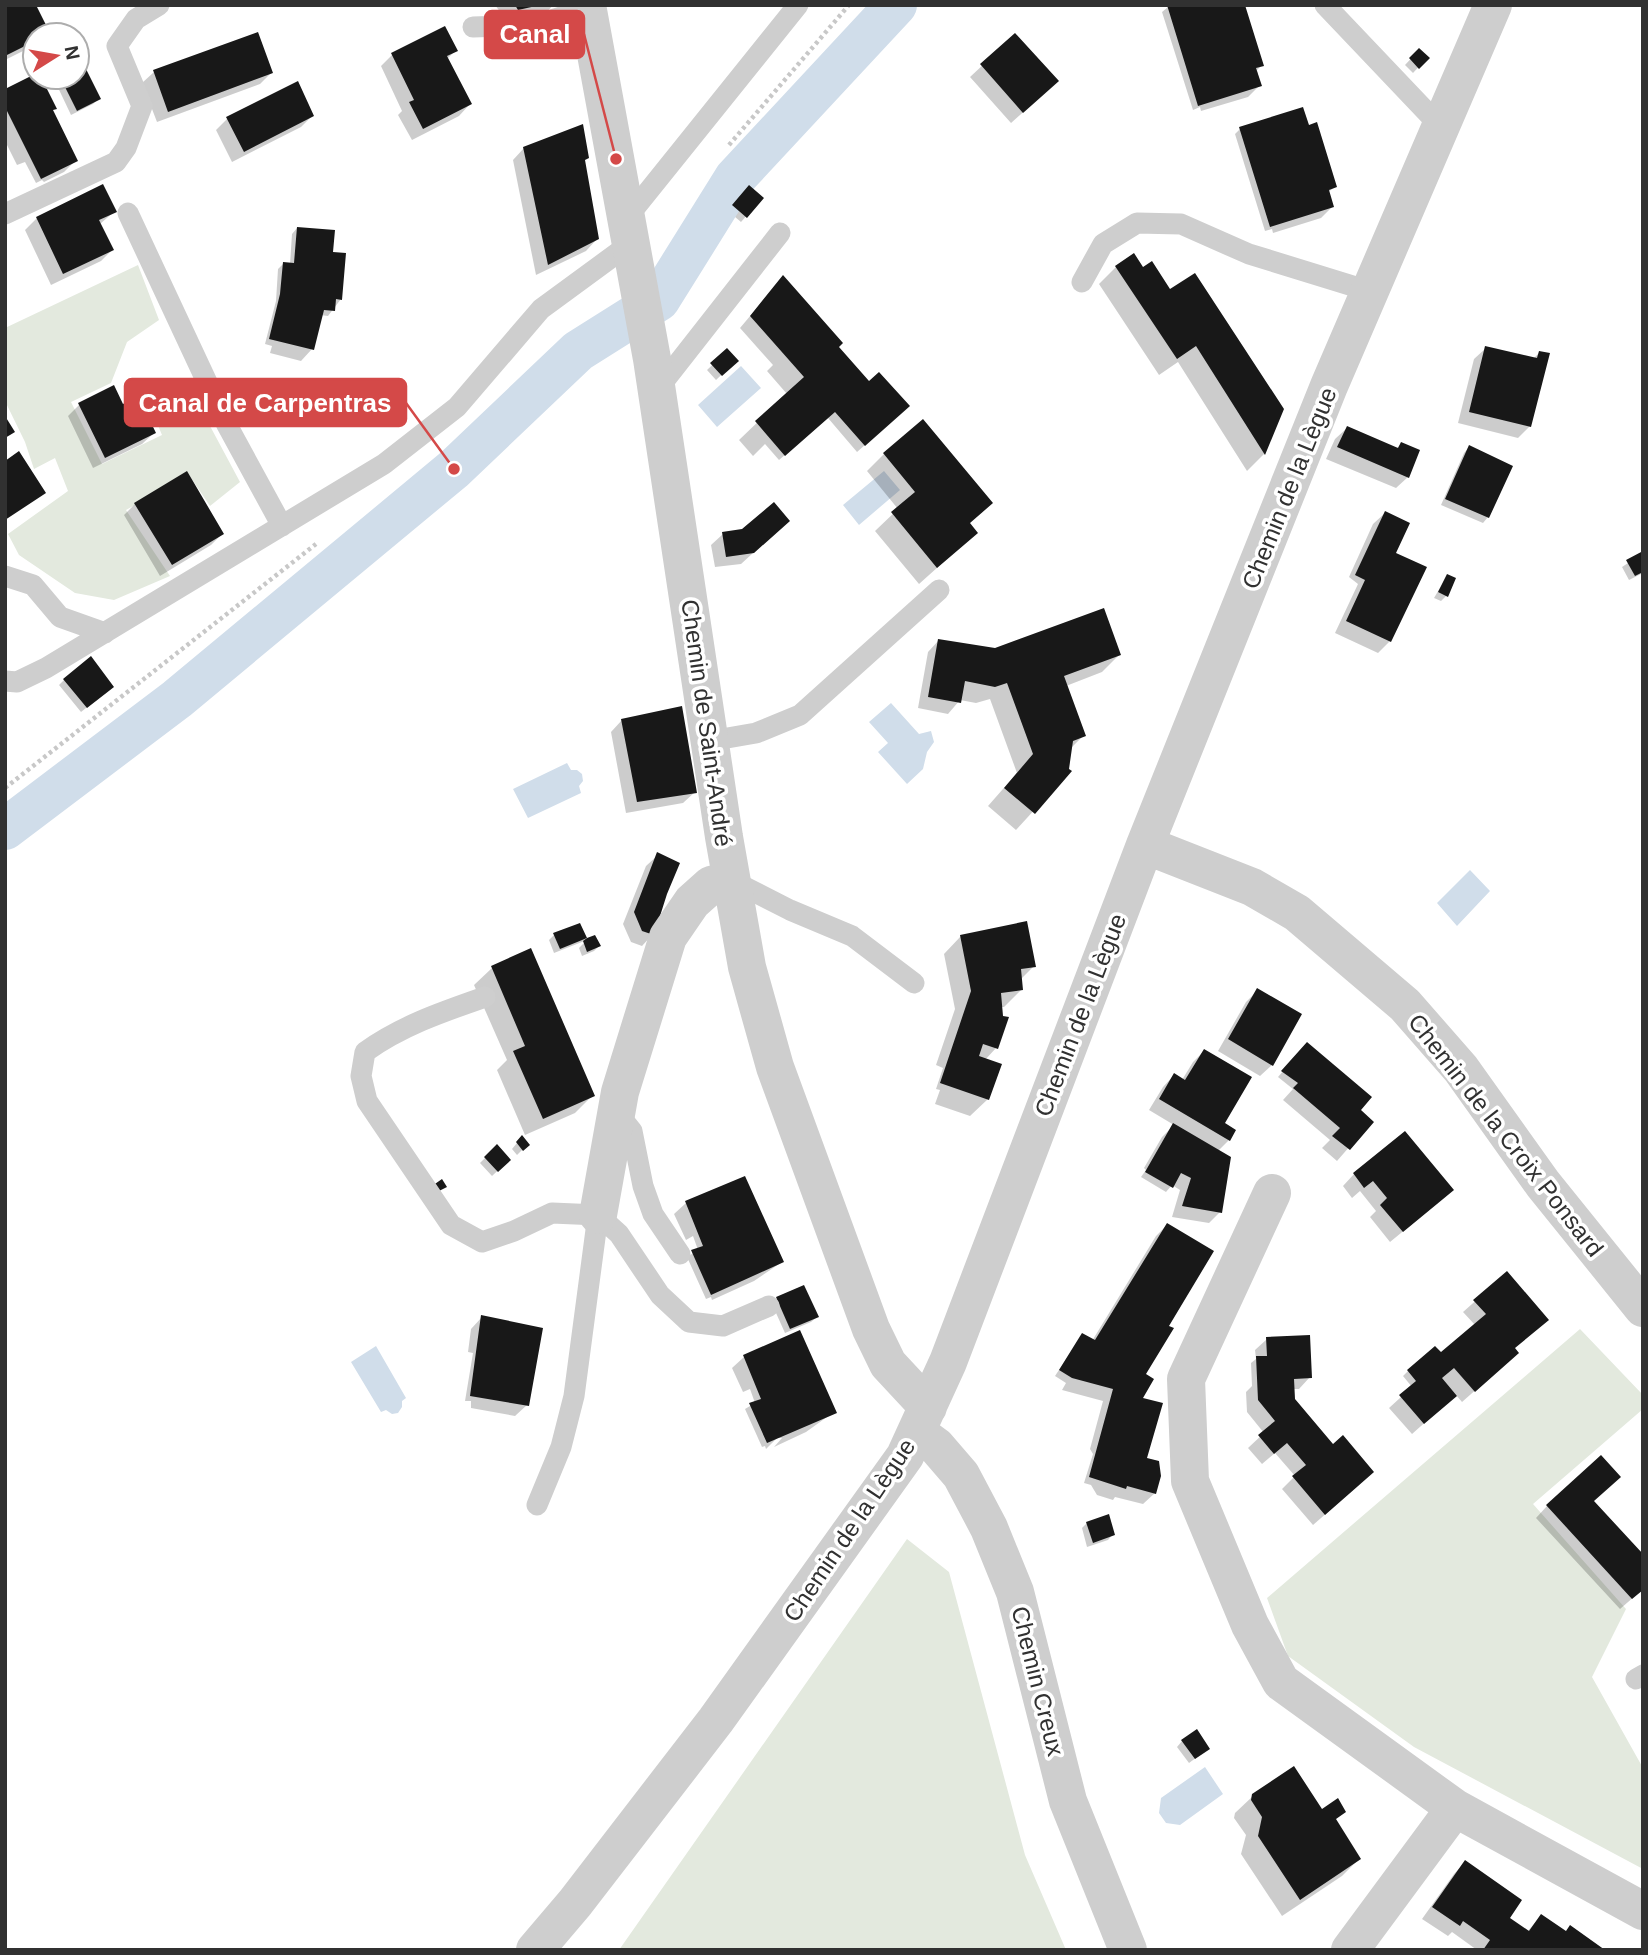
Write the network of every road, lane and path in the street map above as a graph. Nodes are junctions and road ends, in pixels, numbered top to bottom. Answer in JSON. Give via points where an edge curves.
{"nodes":[{"id":1,"x":159,"y":5,"type":"edge"},
{"id":2,"x":798,"y":5,"type":"edge"},
{"id":3,"x":1325,"y":5,"type":"edge"},
{"id":4,"x":1493,"y":5,"type":"edge"},
{"id":5,"x":587,"y":7,"type":"edge"},
{"id":6,"x":473,"y":27,"type":"dead end"},
{"id":7,"x":1440,"y":126,"type":"junction"},
{"id":8,"x":128,"y":213,"type":"dead end"},
{"id":9,"x":5,"y":214,"type":"edge"},
{"id":10,"x":780,"y":233,"type":"dead end"},
{"id":11,"x":630,"y":243,"type":"junction"},
{"id":12,"x":1082,"y":282,"type":"dead end"},
{"id":13,"x":1369,"y":291,"type":"junction"},
{"id":14,"x":655,"y":374,"type":"junction"},
{"id":15,"x":282,"y":526,"type":"junction"},
{"id":16,"x":5,"y":576,"type":"edge"},
{"id":17,"x":939,"y":590,"type":"dead end"},
{"id":18,"x":105,"y":633,"type":"junction"},
{"id":19,"x":5,"y":681,"type":"edge"},
{"id":20,"x":710,"y":741,"type":"junction"},
{"id":21,"x":1146,"y":845,"type":"junction"},
{"id":22,"x":731,"y":880,"type":"junction"},
{"id":23,"x":914,"y":984,"type":"dead end"},
{"id":24,"x":485,"y":997,"type":"dead end"},
{"id":25,"x":616,"y":1111,"type":"junction"},
{"id":26,"x":1272,"y":1193,"type":"dead end"},
{"id":27,"x":598,"y":1215,"type":"junction"},
{"id":28,"x":680,"y":1254,"type":"dead end"},
{"id":29,"x":769,"y":1306,"type":"dead end"},
{"id":30,"x":1643,"y":1308,"type":"edge"},
{"id":31,"x":922,"y":1419,"type":"junction"},
{"id":32,"x":537,"y":1505,"type":"dead end"},
{"id":33,"x":1455,"y":1808,"type":"junction"},
{"id":34,"x":1643,"y":1910,"type":"edge"},
{"id":35,"x":535,"y":1950,"type":"edge"},
{"id":36,"x":1128,"y":1950,"type":"edge"},
{"id":37,"x":1350,"y":1950,"type":"edge"}],
"edges":[{"from":1,"to":9,"type":"lane","via":[[136,19],[117,46],[142,106],[116,162]]},
{"from":2,"to":11,"type":"lane"},
{"from":3,"to":7,"type":"lane"},
{"from":4,"to":7,"type":"street","name":"Chemin de la Lègue"},
{"from":5,"to":6,"type":"lane","via":[[537,26]]},
{"from":5,"to":11,"type":"street","name":"Chemin de Saint-André"},
{"from":7,"to":13,"type":"street","name":"Chemin de la Lègue"},
{"from":8,"to":15,"type":"lane","via":[[227,425]]},
{"from":10,"to":14,"type":"lane"},
{"from":11,"to":14,"type":"street","name":"Chemin de Saint-André"},
{"from":11,"to":15,"type":"lane","via":[[541,309],[457,407],[384,464]]},
{"from":12,"to":13,"type":"lane","via":[[1103,244],[1138,223],[1181,224],[1249,254]]},
{"from":13,"to":21,"type":"street","name":"Chemin de la Lègue"},
{"from":14,"to":20,"type":"street","name":"Chemin de Saint-André"},
{"from":15,"to":18,"type":"lane"},
{"from":16,"to":18,"type":"lane","via":[[33,585],[60,617]]},
{"from":17,"to":20,"type":"lane","via":[[800,715],[756,733]]},
{"from":18,"to":19,"type":"lane","via":[[17,682]]},
{"from":20,"to":22,"type":"street","name":"Chemin de Saint-André"},
{"from":21,"to":30,"type":"street","name":"Chemin de la Croix Ponsard","via":[[1252,887],[1297,913],[1405,1005],[1461,1069],[1543,1184]]},
{"from":21,"to":31,"type":"street","name":"Chemin de la Lègue"},
{"from":22,"to":23,"type":"lane","via":[[852,936]]},
{"from":22,"to":25,"type":"street","via":[[711,884],[668,937]]},
{"from":22,"to":31,"type":"street","name":"Chemin de Saint-André","via":[[747,967],[775,1067],[871,1329]]},
{"from":24,"to":27,"type":"lane","via":[[422,1019],[365,1052],[361,1076],[368,1101],[451,1225],[482,1242],[552,1213]]},
{"from":25,"to":27,"type":"street"},
{"from":25,"to":28,"type":"lane","via":[[632,1131],[653,1214]]},
{"from":26,"to":33,"type":"street","via":[[1186,1379],[1190,1480],[1250,1625],[1281,1682]]},
{"from":27,"to":29,"type":"lane","via":[[619,1234],[660,1295],[689,1321],[723,1326]]},
{"from":27,"to":32,"type":"lane","via":[[574,1396],[561,1447]]},
{"from":31,"to":35,"type":"street","name":"Chemin de la Lègue","via":[[905,1457],[716,1720]]},
{"from":31,"to":36,"type":"street","name":"Chemin Creux","via":[[936,1446],[961,1475],[1015,1592],[1068,1801]]},
{"from":33,"to":34,"type":"street"},
{"from":33,"to":37,"type":"street"}]}
